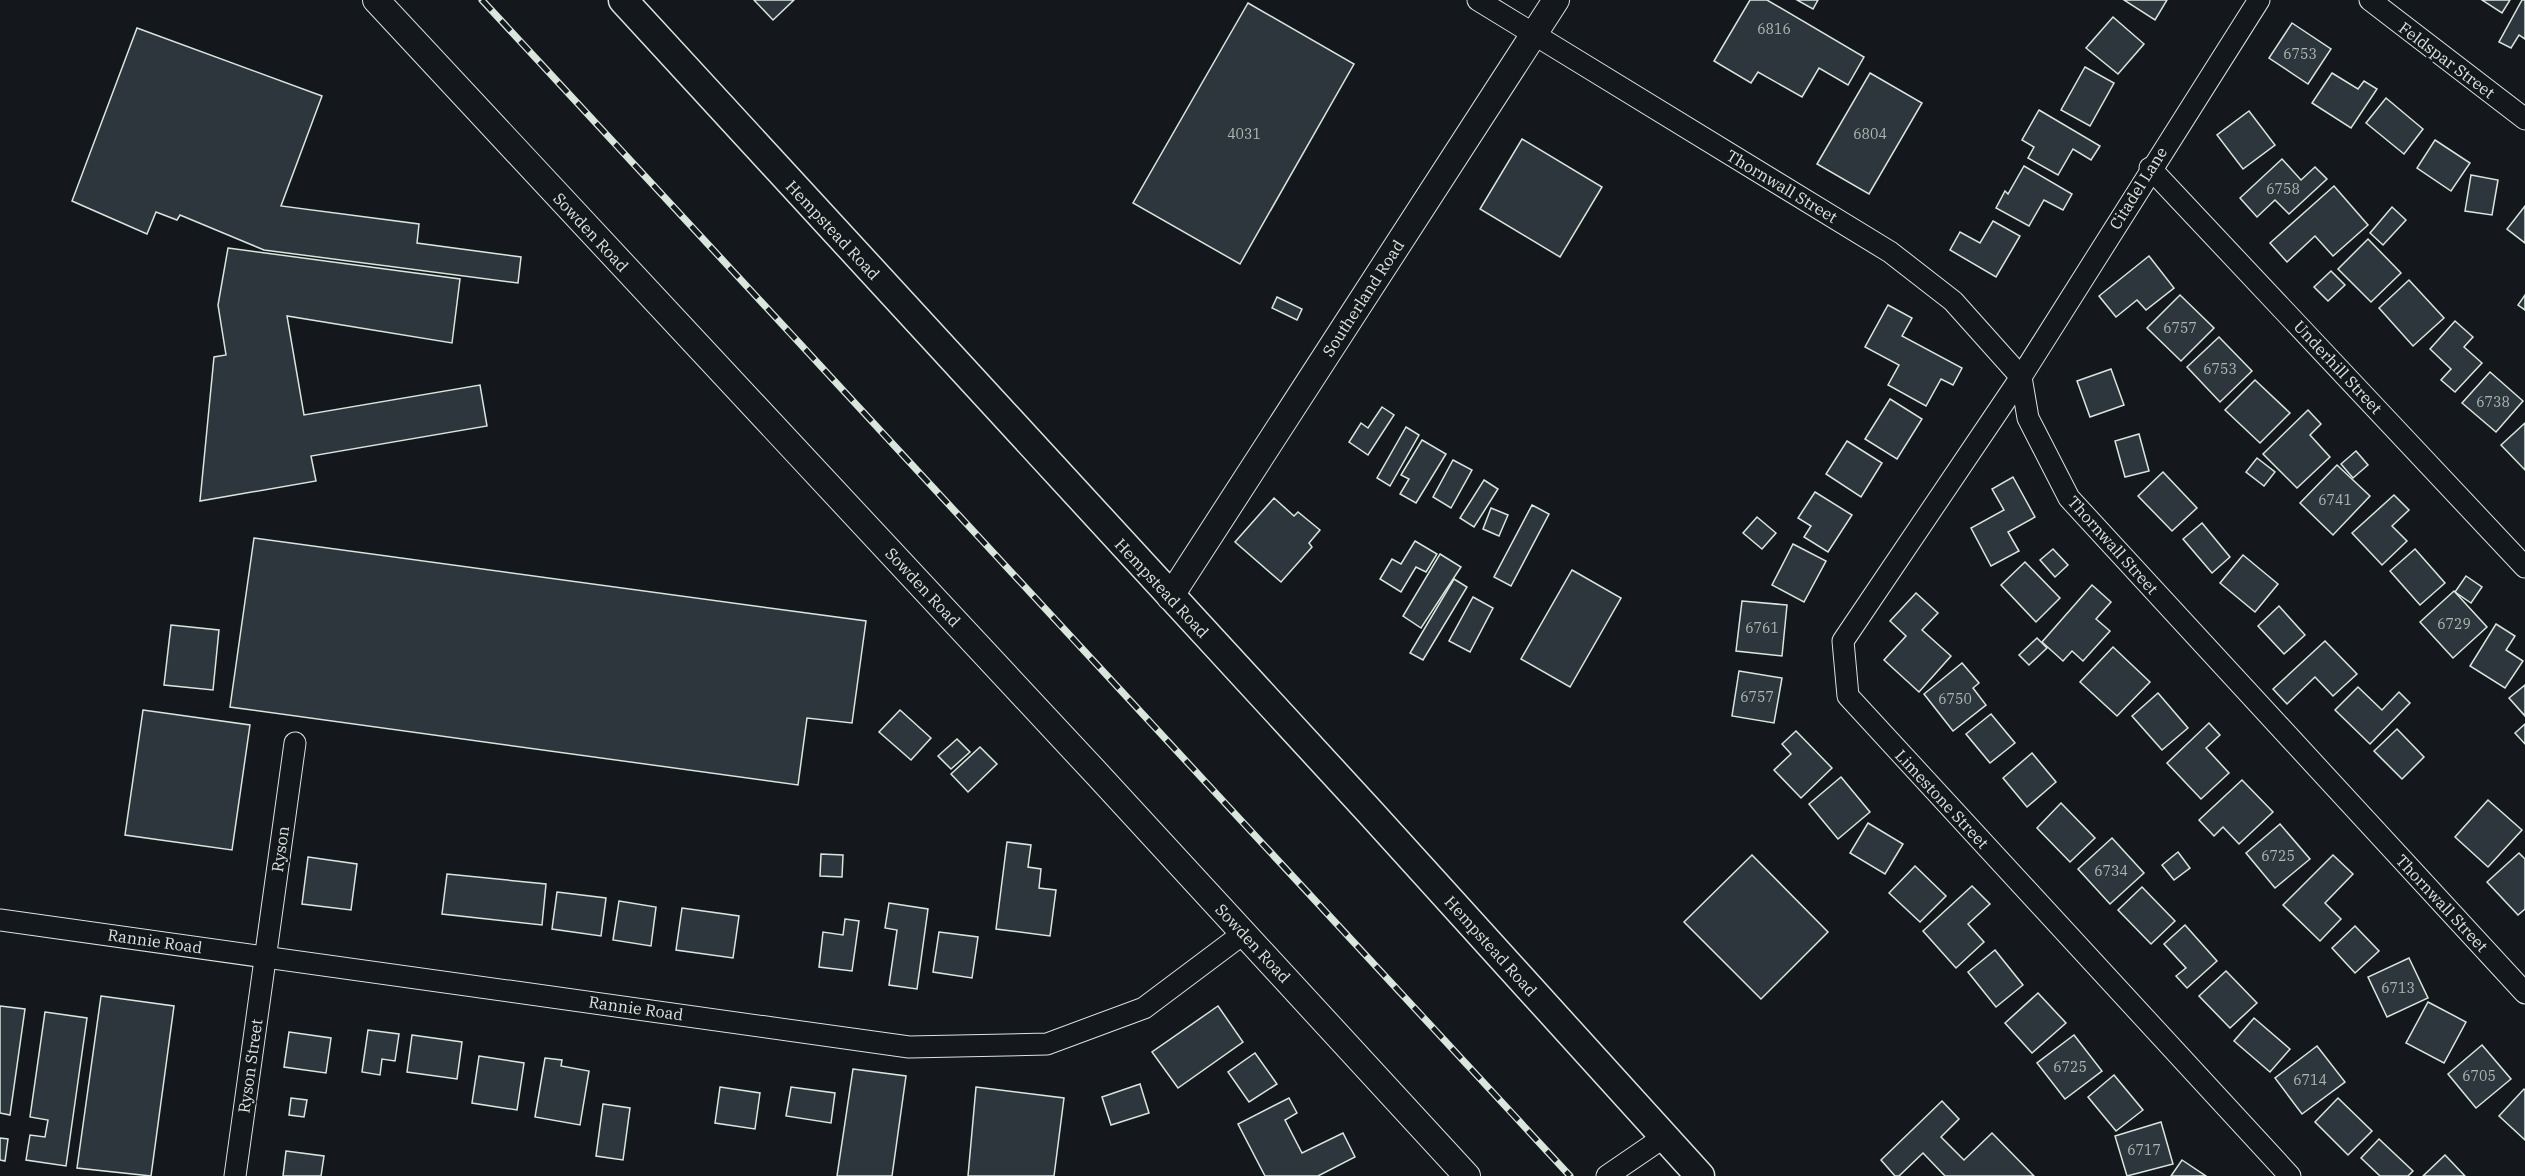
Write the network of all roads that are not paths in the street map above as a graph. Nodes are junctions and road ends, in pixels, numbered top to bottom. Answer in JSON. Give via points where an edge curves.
{"nodes":[{"id":1,"x":376,"y":0,"type":"edge"},
{"id":2,"x":623,"y":0,"type":"edge"},
{"id":3,"x":1478,"y":0,"type":"edge"},
{"id":4,"x":1556,"y":0,"type":"edge"},
{"id":5,"x":2259,"y":0,"type":"edge"},
{"id":6,"x":2370,"y":0,"type":"edge"},
{"id":7,"x":1534,"y":35,"type":"junction"},
{"id":8,"x":2525,"y":119,"type":"edge"},
{"id":9,"x":2151,"y":168,"type":"junction"},
{"id":10,"x":2021,"y":377,"type":"junction"},
{"id":11,"x":2525,"y":567,"type":"edge"},
{"id":12,"x":1170,"y":597,"type":"junction"},
{"id":13,"x":295,"y":743,"type":"dead end"},
{"id":14,"x":0,"y":920,"type":"edge"},
{"id":15,"x":1244,"y":933,"type":"junction"},
{"id":16,"x":265,"y":956,"type":"junction"},
{"id":17,"x":2525,"y":993,"type":"edge"},
{"id":18,"x":1664,"y":1137,"type":"junction"},
{"id":19,"x":235,"y":1176,"type":"edge"},
{"id":20,"x":1467,"y":1176,"type":"edge"},
{"id":21,"x":1607,"y":1176,"type":"edge"},
{"id":22,"x":1701,"y":1176,"type":"edge"},
{"id":23,"x":2290,"y":1176,"type":"edge"}],
"edges":[{"from":1,"to":15,"type":"street","name":"Sowden Road"},
{"from":2,"to":12,"type":"main road","name":"Hempstead Road"},
{"from":3,"to":7,"type":"street","name":"Thornwall Street"},
{"from":4,"to":7,"type":"street","name":"Southerland Road"},
{"from":5,"to":9,"type":"street","name":"Citadel Lane"},
{"from":6,"to":8,"type":"street","name":"Feldspar Street"},
{"from":7,"to":10,"type":"street","name":"Thornwall Street","via":[[1890,252],[1953,301]]},
{"from":7,"to":12,"type":"street","name":"Southerland Road"},
{"from":9,"to":10,"type":"street","name":"Citadel Lane"},
{"from":9,"to":11,"type":"street","name":"Underhill Street"},
{"from":10,"to":17,"type":"street","name":"Thornwall Street","via":[[2028,418],[2069,498]]},
{"from":10,"to":23,"type":"street","name":"Limestone Street","via":[[1844,641],[1848,696]]},
{"from":12,"to":18,"type":"main road","name":"Hempstead Road","via":[[1371,812]]},
{"from":13,"to":16,"type":"street","name":"Ryson"},
{"from":14,"to":16,"type":"street","name":"Rannie Road"},
{"from":15,"to":16,"type":"street","name":"Rannie Road","via":[[1144,1008],[1047,1044],[909,1047]]},
{"from":15,"to":20,"type":"street","name":"Sowden Road"},
{"from":16,"to":19,"type":"street","name":"Ryson Street"},
{"from":18,"to":21,"type":"street"},
{"from":18,"to":22,"type":"main road","name":"Hempstead Road"}]}
